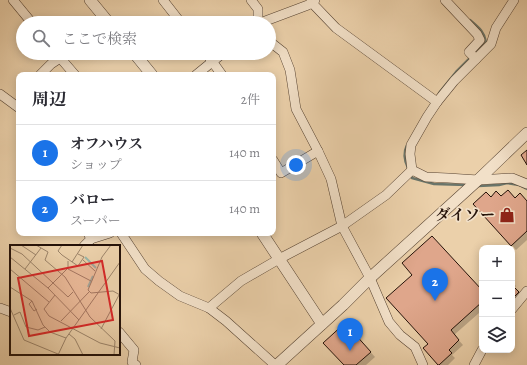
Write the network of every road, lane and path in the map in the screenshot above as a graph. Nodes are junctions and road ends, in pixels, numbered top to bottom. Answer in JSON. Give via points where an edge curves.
{"nodes":[{"id":1,"x":13,"y":0,"type":"edge"},
{"id":2,"x":90,"y":0,"type":"edge"},
{"id":3,"x":163,"y":0,"type":"edge"},
{"id":4,"x":251,"y":0,"type":"edge"},
{"id":5,"x":445,"y":0,"type":"edge"},
{"id":6,"x":514,"y":0,"type":"edge"},
{"id":7,"x":313,"y":1,"type":"edge"},
{"id":8,"x":26,"y":16,"type":"edge"},
{"id":9,"x":103,"y":16,"type":"edge"},
{"id":10,"x":176,"y":16,"type":"edge"},
{"id":11,"x":259,"y":16,"type":"edge"},
{"id":12,"x":276,"y":17,"type":"edge"},
{"id":13,"x":276,"y":46,"type":"edge"},
{"id":14,"x":474,"y":56,"type":"junction"},
{"id":15,"x":54,"y":60,"type":"edge"},
{"id":16,"x":62,"y":60,"type":"edge"},
{"id":17,"x":140,"y":60,"type":"edge"},
{"id":18,"x":213,"y":62,"type":"joint"},
{"id":19,"x":43,"y":72,"type":"edge"},
{"id":20,"x":72,"y":72,"type":"edge"},
{"id":21,"x":150,"y":72,"type":"edge"},
{"id":22,"x":200,"y":72,"type":"edge"},
{"id":23,"x":220,"y":72,"type":"edge"},
{"id":24,"x":0,"y":94,"type":"edge"},
{"id":25,"x":434,"y":99,"type":"junction"},
{"id":26,"x":16,"y":105,"type":"edge"},
{"id":27,"x":527,"y":133,"type":"edge"},
{"id":28,"x":318,"y":151,"type":"junction"},
{"id":29,"x":276,"y":165,"type":"edge"},
{"id":30,"x":409,"y":173,"type":"junction"},
{"id":31,"x":477,"y":181,"type":"junction"},
{"id":32,"x":527,"y":184,"type":"edge"},
{"id":33,"x":342,"y":226,"type":"junction"},
{"id":34,"x":90,"y":236,"type":"edge"},
{"id":35,"x":123,"y":236,"type":"edge"},
{"id":36,"x":264,"y":236,"type":"edge"},
{"id":37,"x":85,"y":245,"type":"edge"},
{"id":38,"x":278,"y":259,"type":"junction"},
{"id":39,"x":370,"y":278,"type":"junction"},
{"id":40,"x":525,"y":296,"type":"edge"},
{"id":41,"x":515,"y":306,"type":"edge"},
{"id":42,"x":0,"y":308,"type":"edge"},
{"id":43,"x":209,"y":308,"type":"junction"},
{"id":44,"x":10,"y":312,"type":"edge"},
{"id":45,"x":322,"y":324,"type":"junction"},
{"id":46,"x":120,"y":333,"type":"edge"},
{"id":47,"x":480,"y":353,"type":"edge"},
{"id":48,"x":136,"y":365,"type":"edge"},
{"id":49,"x":276,"y":365,"type":"edge"},
{"id":50,"x":423,"y":365,"type":"edge"},
{"id":51,"x":474,"y":365,"type":"edge"}],
"edges":[{"from":1,"to":8,"type":"street"},
{"from":2,"to":9,"type":"street"},
{"from":3,"to":10,"type":"street"},
{"from":4,"to":11,"type":"street","via":[[258,8]]},
{"from":5,"to":14,"type":"street","via":[[477,34],[480,40]]},
{"from":6,"to":14,"type":"street","via":[[496,28],[491,44]]},
{"from":7,"to":12,"type":"street"},
{"from":7,"to":25,"type":"street","via":[[336,28]]},
{"from":13,"to":28,"type":"street","via":[[283,52],[290,70],[296,109]]},
{"from":14,"to":25,"type":"street","via":[[454,81]]},
{"from":15,"to":19,"type":"street"},
{"from":16,"to":20,"type":"street"},
{"from":17,"to":21,"type":"street"},
{"from":18,"to":22,"type":"street"},
{"from":18,"to":23,"type":"street"},
{"from":24,"to":26,"type":"street"},
{"from":25,"to":30,"type":"street","via":[[411,145]]},
{"from":27,"to":31,"type":"street"},
{"from":28,"to":29,"type":"street","via":[[281,173]]},
{"from":28,"to":33,"type":"street","via":[[331,179]]},
{"from":30,"to":31,"type":"street"},
{"from":30,"to":33,"type":"street","via":[[386,195]]},
{"from":31,"to":32,"type":"street","via":[[512,178]]},
{"from":31,"to":39,"type":"street"},
{"from":33,"to":38,"type":"street"},
{"from":33,"to":39,"type":"street"},
{"from":34,"to":37,"type":"street"},
{"from":35,"to":43,"type":"street","via":[[145,269],[159,281],[180,296]]},
{"from":36,"to":38,"type":"street"},
{"from":38,"to":43,"type":"street","via":[[241,281]]},
{"from":38,"to":45,"type":"street"},
{"from":39,"to":45,"type":"street"},
{"from":39,"to":50,"type":"street","via":[[389,322],[400,335],[415,346]]},
{"from":40,"to":41,"type":"street"},
{"from":42,"to":44,"type":"street"},
{"from":43,"to":49,"type":"street"},
{"from":45,"to":49,"type":"street"},
{"from":46,"to":48,"type":"street","via":[[134,350],[132,362]]},
{"from":47,"to":51,"type":"street"}]}
